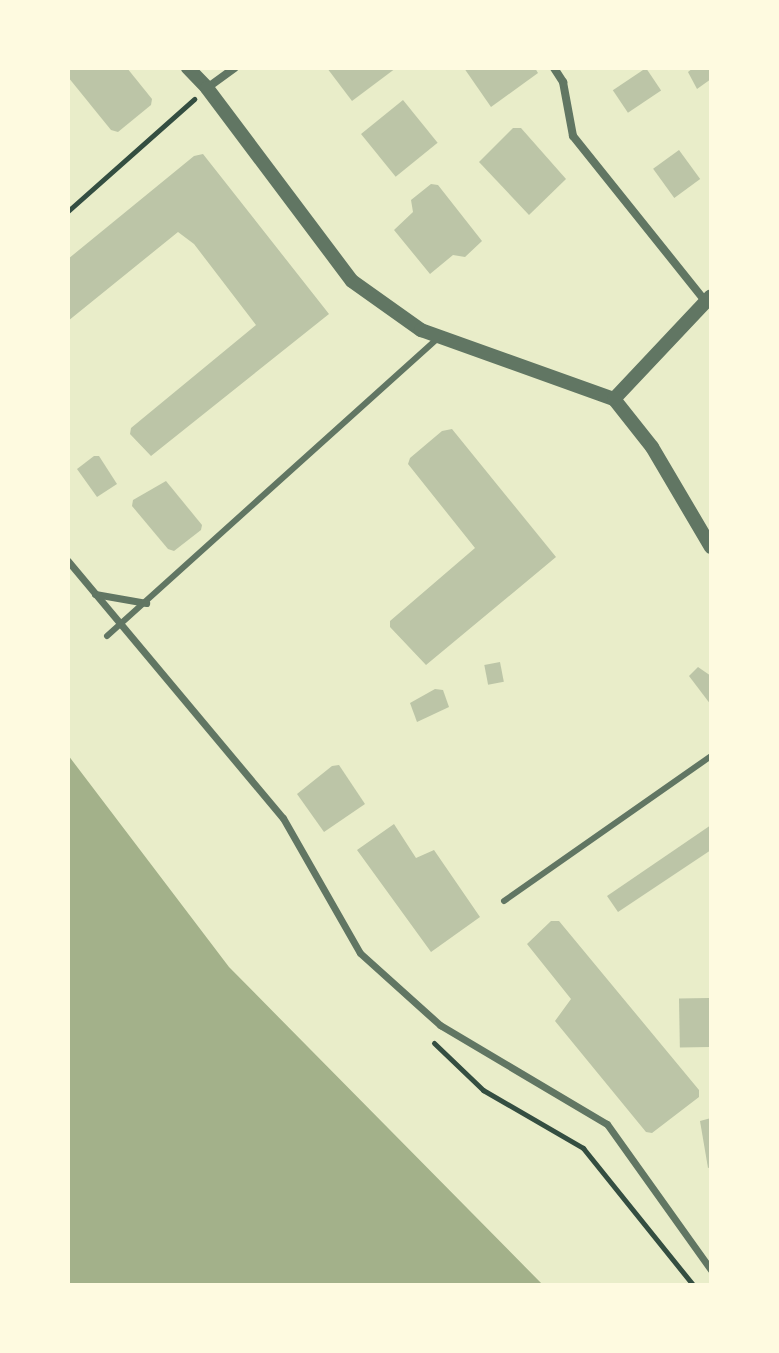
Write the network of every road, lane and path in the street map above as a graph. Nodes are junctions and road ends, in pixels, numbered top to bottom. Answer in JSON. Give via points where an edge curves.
{"nodes":[{"id":1,"x":188,"y":68,"type":"edge"},
{"id":2,"x":235,"y":68,"type":"edge"},
{"id":3,"x":554,"y":68,"type":"edge"},
{"id":4,"x":207,"y":88,"type":"junction"},
{"id":5,"x":68,"y":211,"type":"edge"},
{"id":6,"x":708,"y":299,"type":"edge"},
{"id":7,"x":439,"y":336,"type":"junction"},
{"id":8,"x":614,"y":399,"type":"junction"},
{"id":9,"x":711,"y":547,"type":"edge"},
{"id":10,"x":68,"y":561,"type":"edge"},
{"id":11,"x":95,"y":594,"type":"junction"},
{"id":12,"x":146,"y":603,"type":"junction"},
{"id":13,"x":121,"y":625,"type":"junction"},
{"id":14,"x":107,"y":636,"type":"dead end"},
{"id":15,"x":711,"y":756,"type":"edge"},
{"id":16,"x":504,"y":901,"type":"dead end"},
{"id":17,"x":711,"y":1270,"type":"edge"}],
"edges":[{"from":1,"to":4,"type":"street"},
{"from":2,"to":4,"type":"street"},
{"from":3,"to":6,"type":"street","via":[[563,82],[573,136]]},
{"from":4,"to":5,"type":"path"},
{"from":4,"to":7,"type":"street","via":[[352,281],[421,330]]},
{"from":6,"to":8,"type":"street"},
{"from":7,"to":8,"type":"street"},
{"from":7,"to":12,"type":"lane"},
{"from":8,"to":9,"type":"street","via":[[652,447]]},
{"from":10,"to":11,"type":"street"},
{"from":11,"to":12,"type":"street"},
{"from":11,"to":13,"type":"street"},
{"from":12,"to":13,"type":"lane"},
{"from":13,"to":14,"type":"lane"},
{"from":13,"to":17,"type":"street","via":[[283,818],[360,953],[440,1025],[607,1124]]},
{"from":15,"to":16,"type":"lane"}]}
